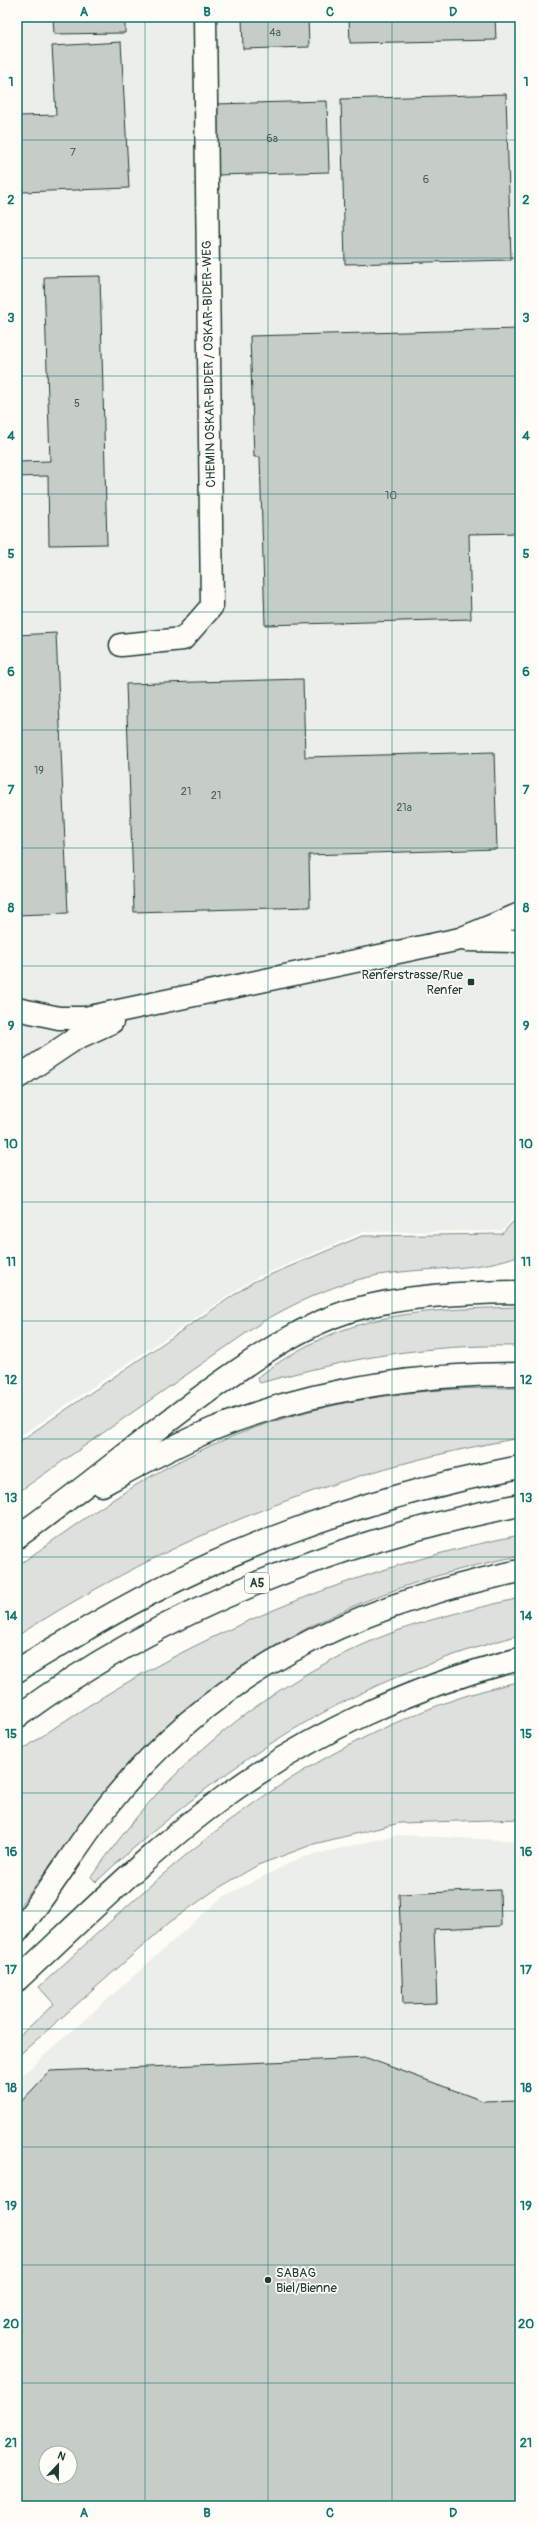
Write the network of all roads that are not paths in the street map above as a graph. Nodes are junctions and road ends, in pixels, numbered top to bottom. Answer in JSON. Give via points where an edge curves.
{"nodes":[{"id":1,"x":205,"y":17,"type":"edge"},
{"id":2,"x":121,"y":645,"type":"dead end"},
{"id":3,"x":520,"y":914,"type":"edge"},
{"id":4,"x":460,"y":939,"type":"junction"},
{"id":5,"x":520,"y":941,"type":"edge"},
{"id":6,"x":149,"y":1006,"type":"junction"},
{"id":7,"x":17,"y":1009,"type":"edge"},
{"id":8,"x":17,"y":1078,"type":"edge"},
{"id":9,"x":516,"y":1290,"type":"edge"},
{"id":10,"x":520,"y":1374,"type":"edge"},
{"id":11,"x":520,"y":1468,"type":"edge"},
{"id":12,"x":520,"y":1505,"type":"edge"},
{"id":13,"x":57,"y":1509,"type":"junction"},
{"id":14,"x":17,"y":1537,"type":"edge"},
{"id":15,"x":520,"y":1571,"type":"edge"},
{"id":16,"x":520,"y":1659,"type":"edge"},
{"id":17,"x":17,"y":1671,"type":"edge"},
{"id":18,"x":17,"y":1717,"type":"edge"},
{"id":19,"x":17,"y":1932,"type":"edge"},
{"id":20,"x":17,"y":1980,"type":"edge"}],
"edges":[{"from":1,"to":2,"type":"main road","name":"CHEMIN OSKAR-BIDER / OSKAR-BIDER-WEG","via":[[212,606],[183,639]]},
{"from":3,"to":4,"type":"main road"},
{"from":4,"to":5,"type":"main road"},
{"from":4,"to":6,"type":"main road"},
{"from":6,"to":7,"type":"main road","via":[[85,1018],[59,1018]]},
{"from":6,"to":8,"type":"main road","via":[[75,1039]]},
{"from":9,"to":13,"type":"main road","via":[[391,1302],[348,1312],[316,1325],[253,1360],[211,1389]]},
{"from":10,"to":13,"type":"main road","via":[[437,1376],[394,1381],[327,1393],[285,1404],[212,1430]]},
{"from":11,"to":17,"type":"main road","via":[[397,1495],[299,1528],[218,1560],[115,1611]]},
{"from":12,"to":18,"type":"main road","number":"A5","via":[[464,1516],[392,1535],[261,1581],[142,1639],[86,1671]]},
{"from":13,"to":14,"type":"main road"},
{"from":15,"to":19,"type":"main road","via":[[450,1586],[347,1622],[305,1643],[234,1685],[166,1743],[131,1780],[104,1811]]},
{"from":16,"to":20,"type":"main road","via":[[424,1689],[325,1734],[267,1768],[224,1796],[175,1836]]}]}
